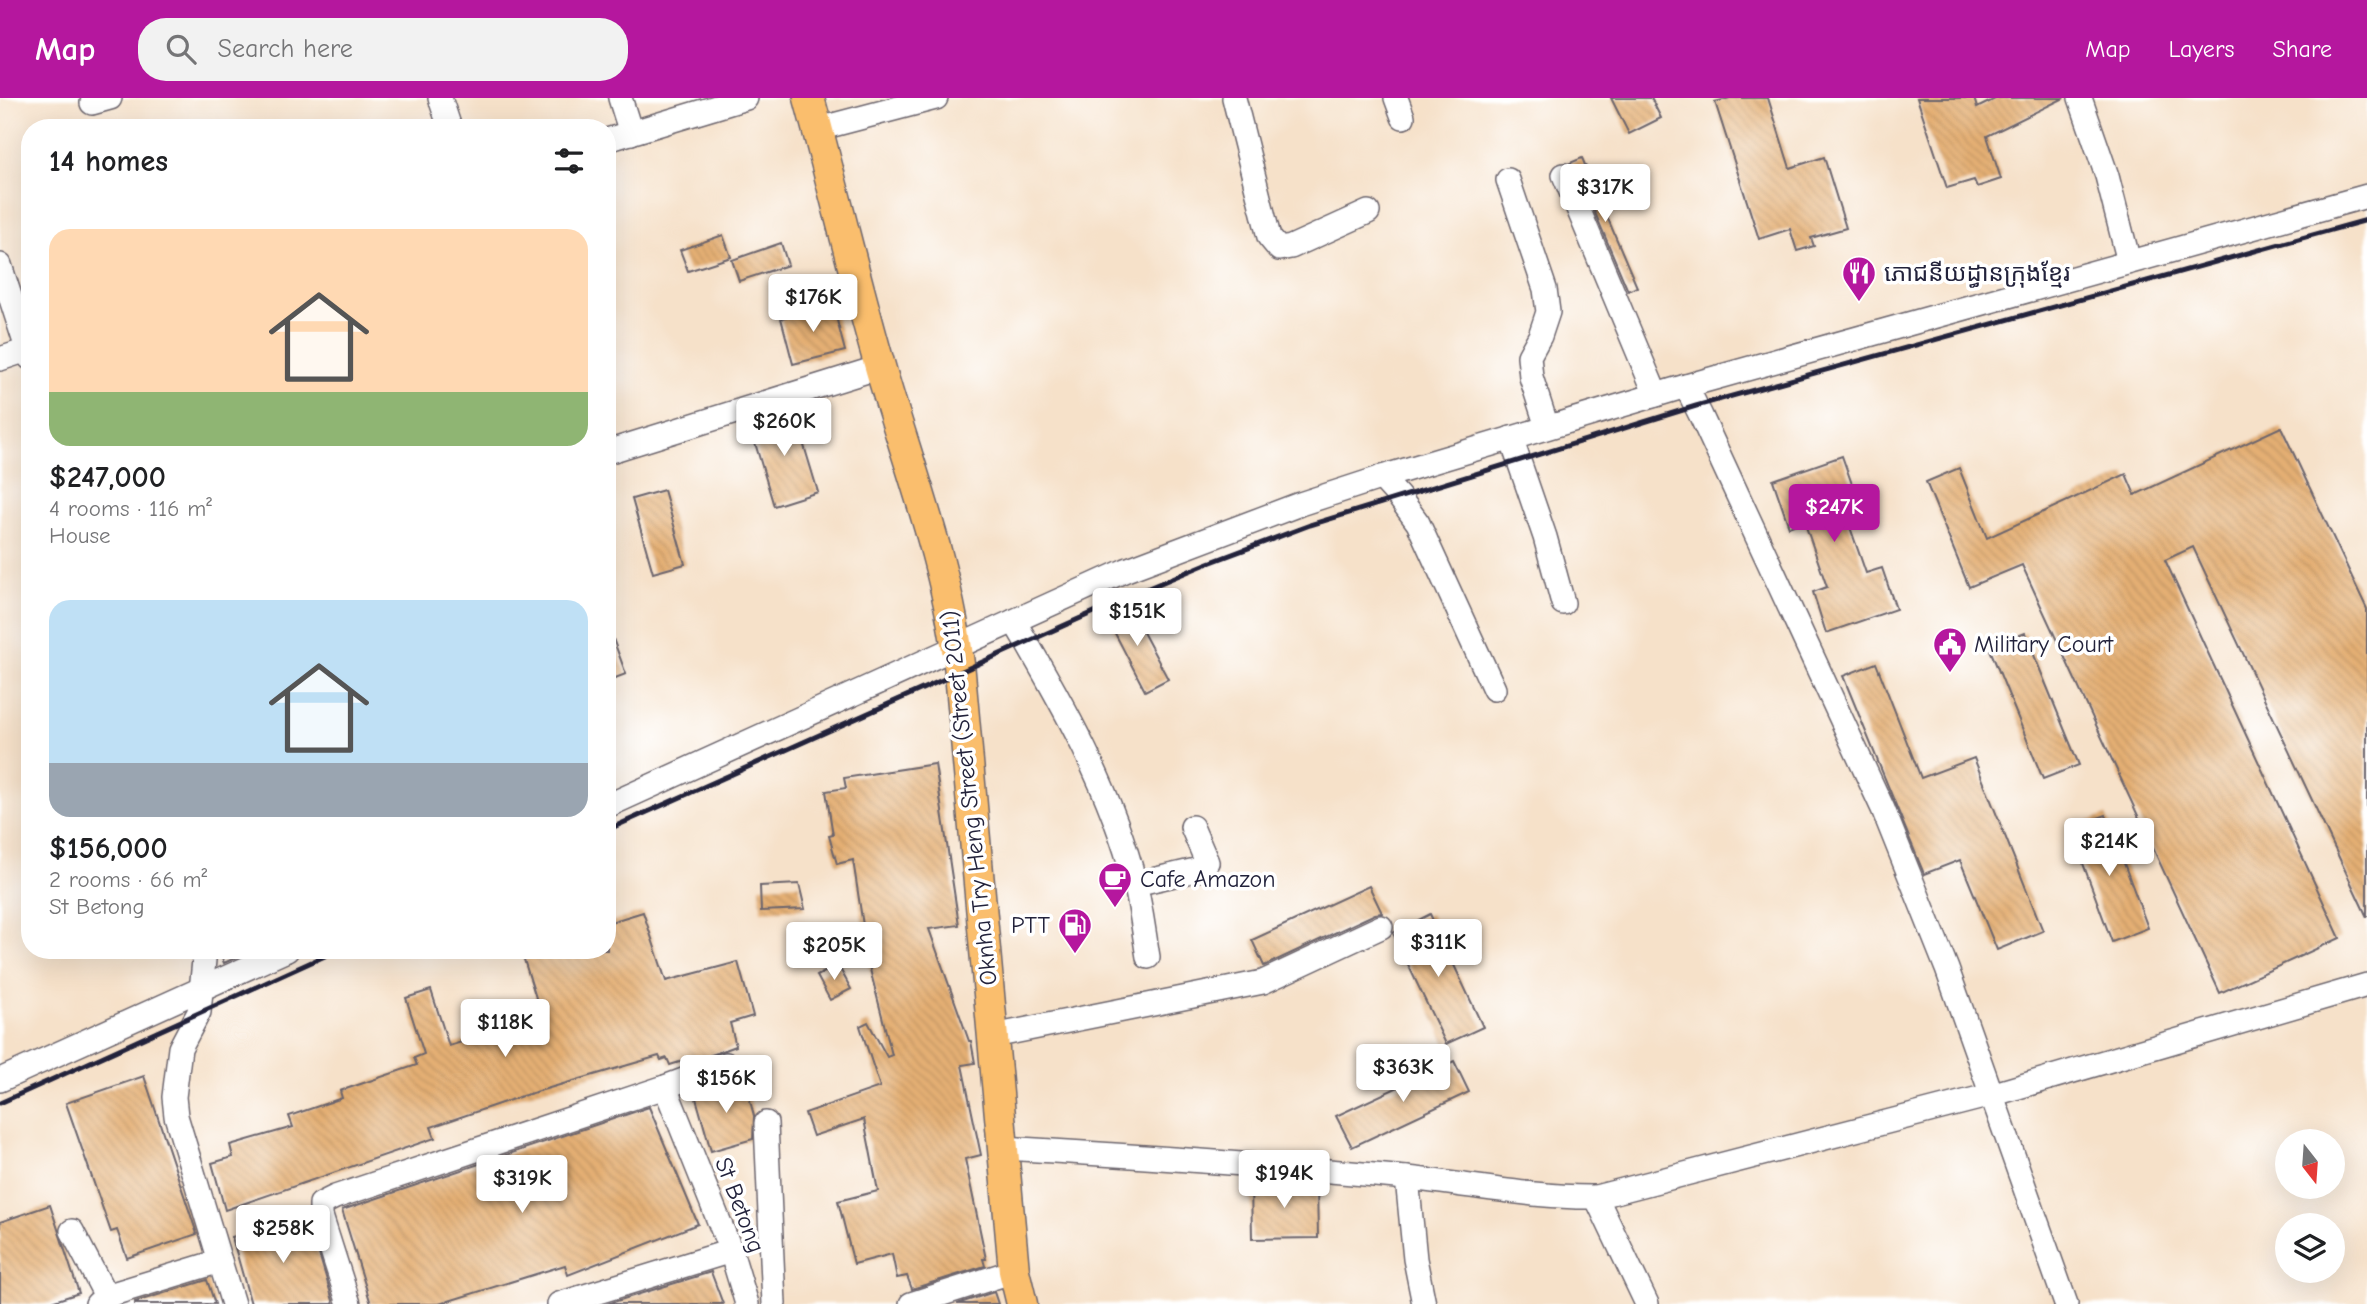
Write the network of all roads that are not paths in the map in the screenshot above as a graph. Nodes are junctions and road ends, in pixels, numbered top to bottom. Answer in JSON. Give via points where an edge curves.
{"nodes":[{"id":1,"x":440,"y":98,"type":"edge"},
{"id":2,"x":620,"y":98,"type":"edge"},
{"id":3,"x":746,"y":98,"type":"edge"},
{"id":4,"x":810,"y":98,"type":"edge"},
{"id":5,"x":936,"y":98,"type":"edge"},
{"id":6,"x":1234,"y":98,"type":"edge"},
{"id":7,"x":2080,"y":98,"type":"edge"},
{"id":8,"x":447,"y":119,"type":"edge"},
{"id":9,"x":818,"y":129,"type":"junction"},
{"id":10,"x":631,"y":133,"type":"junction"},
{"id":11,"x":616,"y":137,"type":"edge"},
{"id":12,"x":1564,"y":175,"type":"dead end"},
{"id":13,"x":1508,"y":180,"type":"dead end"},
{"id":14,"x":2367,"y":195,"type":"edge"},
{"id":15,"x":1368,"y":212,"type":"dead end"},
{"id":16,"x":2129,"y":262,"type":"junction"},
{"id":17,"x":0,"y":265,"type":"edge"},
{"id":18,"x":21,"y":310,"type":"edge"},
{"id":19,"x":21,"y":355,"type":"edge"},
{"id":20,"x":0,"y":359,"type":"edge"},
{"id":21,"x":880,"y":367,"type":"junction"},
{"id":22,"x":1685,"y":386,"type":"junction"},
{"id":23,"x":1656,"y":395,"type":"junction"},
{"id":24,"x":1546,"y":427,"type":"junction"},
{"id":25,"x":1511,"y":438,"type":"junction"},
{"id":26,"x":616,"y":449,"type":"edge"},
{"id":27,"x":1381,"y":477,"type":"junction"},
{"id":28,"x":1563,"y":603,"type":"dead end"},
{"id":29,"x":1014,"y":621,"type":"junction"},
{"id":30,"x":957,"y":648,"type":"junction"},
{"id":31,"x":1494,"y":689,"type":"dead end"},
{"id":32,"x":616,"y":802,"type":"edge"},
{"id":33,"x":1192,"y":827,"type":"dead end"},
{"id":34,"x":1135,"y":884,"type":"junction"},
{"id":35,"x":1381,"y":927,"type":"dead end"},
{"id":36,"x":1148,"y":957,"type":"dead end"},
{"id":37,"x":203,"y":959,"type":"edge"},
{"id":38,"x":267,"y":959,"type":"edge"},
{"id":39,"x":2367,"y":985,"type":"edge"},
{"id":40,"x":201,"y":989,"type":"junction"},
{"id":41,"x":993,"y":1036,"type":"junction"},
{"id":42,"x":726,"y":1064,"type":"dead end"},
{"id":43,"x":0,"y":1080,"type":"edge"},
{"id":44,"x":664,"y":1087,"type":"junction"},
{"id":45,"x":1991,"y":1095,"type":"junction"},
{"id":46,"x":766,"y":1122,"type":"dead end"},
{"id":47,"x":1004,"y":1149,"type":"junction"},
{"id":48,"x":1407,"y":1178,"type":"junction"},
{"id":49,"x":1596,"y":1197,"type":"junction"},
{"id":50,"x":72,"y":1231,"type":"dead end"},
{"id":51,"x":731,"y":1251,"type":"junction"},
{"id":52,"x":220,"y":1261,"type":"junction"},
{"id":53,"x":1014,"y":1271,"type":"junction"},
{"id":54,"x":101,"y":1300,"type":"edge"},
{"id":55,"x":233,"y":1304,"type":"edge"},
{"id":56,"x":349,"y":1304,"type":"edge"},
{"id":57,"x":559,"y":1304,"type":"edge"},
{"id":58,"x":747,"y":1304,"type":"edge"},
{"id":59,"x":774,"y":1304,"type":"edge"},
{"id":60,"x":911,"y":1304,"type":"edge"},
{"id":61,"x":1022,"y":1304,"type":"edge"},
{"id":62,"x":1424,"y":1304,"type":"edge"},
{"id":63,"x":1647,"y":1304,"type":"edge"},
{"id":64,"x":2066,"y":1304,"type":"edge"}],
"edges":[{"from":1,"to":8,"type":"street"},
{"from":2,"to":10,"type":"street"},
{"from":3,"to":10,"type":"street"},
{"from":4,"to":9,"type":"main road","name":"Oknha Try Heng Street (Street 2011)"},
{"from":5,"to":9,"type":"street"},
{"from":6,"to":15,"type":"street","via":[[1269,237],[1279,249]]},
{"from":7,"to":16,"type":"street"},
{"from":9,"to":21,"type":"main road","name":"Oknha Try Heng Street (Street 2011)"},
{"from":10,"to":11,"type":"street"},
{"from":12,"to":23,"type":"street"},
{"from":13,"to":24,"type":"street","via":[[1545,289],[1548,312],[1529,356]]},
{"from":14,"to":16,"type":"street"},
{"from":16,"to":22,"type":"street"},
{"from":17,"to":18,"type":"street"},
{"from":19,"to":20,"type":"street"},
{"from":21,"to":26,"type":"street"},
{"from":21,"to":30,"type":"main road","name":"Oknha Try Heng Street (Street 2011)","via":[[944,583]]},
{"from":22,"to":23,"type":"street"},
{"from":22,"to":45,"type":"street","via":[[1883,808]]},
{"from":23,"to":24,"type":"street"},
{"from":24,"to":25,"type":"street"},
{"from":25,"to":27,"type":"street"},
{"from":25,"to":28,"type":"street"},
{"from":27,"to":29,"type":"street","via":[[1126,570]]},
{"from":27,"to":31,"type":"street","via":[[1418,523]]},
{"from":29,"to":30,"type":"street"},
{"from":29,"to":34,"type":"street","via":[[1079,734]]},
{"from":30,"to":32,"type":"street"},
{"from":30,"to":41,"type":"main road","name":"Oknha Try Heng Street (Street 2011)"},
{"from":33,"to":34,"type":"street","via":[[1207,862],[1200,869]]},
{"from":34,"to":36,"type":"street"},
{"from":35,"to":41,"type":"street","via":[[1263,982]]},
{"from":37,"to":40,"type":"street"},
{"from":38,"to":40,"type":"street"},
{"from":39,"to":45,"type":"street"},
{"from":40,"to":43,"type":"street"},
{"from":40,"to":52,"type":"street","via":[[199,1012],[180,1048],[175,1106]]},
{"from":41,"to":47,"type":"main road","name":"Oknha Try Heng Street (Street 2011)"},
{"from":42,"to":44,"type":"street"},
{"from":44,"to":51,"type":"street","name":"St Betong"},
{"from":44,"to":56,"type":"street","via":[[321,1204]]},
{"from":45,"to":49,"type":"street"},
{"from":45,"to":64,"type":"street"},
{"from":46,"to":59,"type":"street"},
{"from":47,"to":48,"type":"street"},
{"from":47,"to":53,"type":"main road","name":"Oknha Try Heng Street (Street 2011)"},
{"from":48,"to":49,"type":"street"},
{"from":48,"to":62,"type":"street"},
{"from":49,"to":63,"type":"street"},
{"from":50,"to":54,"type":"street"},
{"from":51,"to":57,"type":"street"},
{"from":51,"to":58,"type":"street","name":"St Betong"},
{"from":52,"to":54,"type":"street"},
{"from":52,"to":55,"type":"street"},
{"from":53,"to":60,"type":"street"},
{"from":53,"to":61,"type":"main road","name":"Oknha Try Heng Street (Street 2011)"}]}
